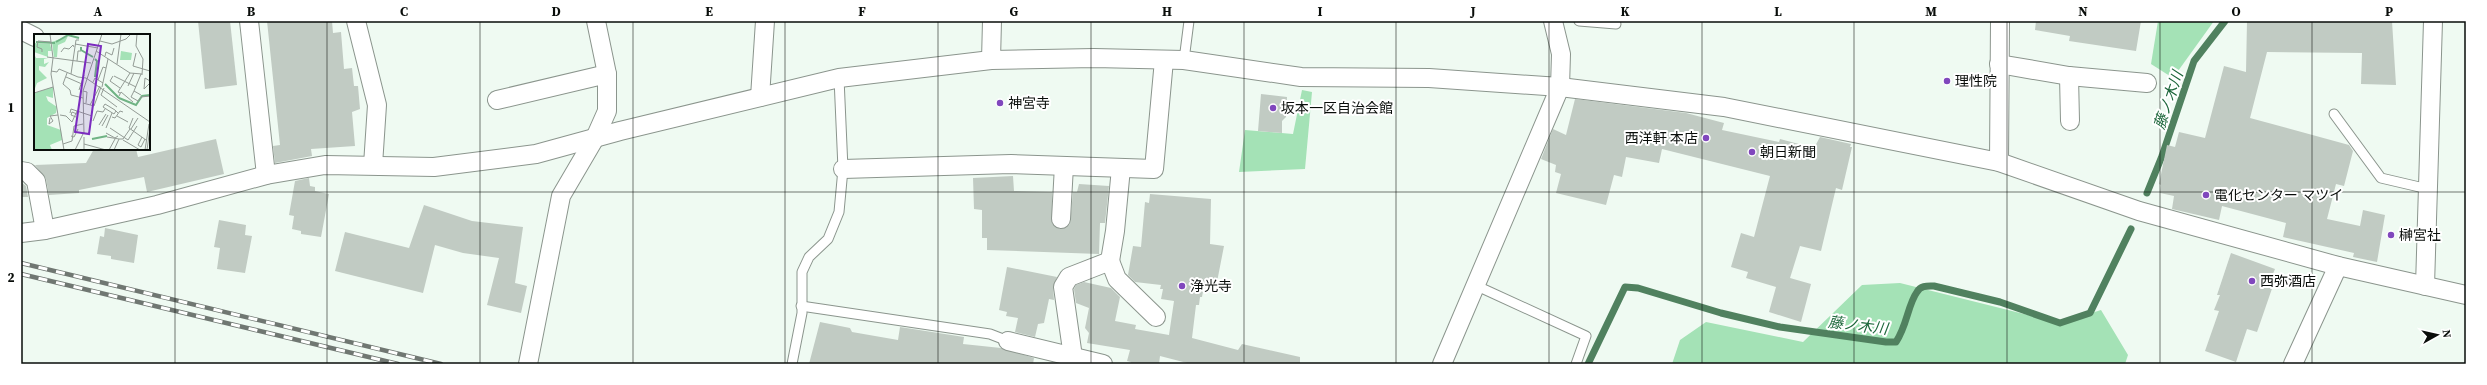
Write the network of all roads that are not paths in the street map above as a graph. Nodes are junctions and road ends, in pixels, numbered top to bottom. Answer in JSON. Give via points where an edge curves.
{"nodes":[{"id":1,"x":249,"y":21,"type":"edge"},
{"id":2,"x":356,"y":21,"type":"edge"},
{"id":3,"x":596,"y":21,"type":"edge"},
{"id":4,"x":765,"y":21,"type":"edge"},
{"id":5,"x":992,"y":21,"type":"edge"},
{"id":6,"x":1189,"y":21,"type":"edge"},
{"id":7,"x":1553,"y":21,"type":"edge"},
{"id":8,"x":1579,"y":21,"type":"edge"},
{"id":9,"x":2000,"y":21,"type":"edge"},
{"id":10,"x":2434,"y":21,"type":"edge"},
{"id":11,"x":1616,"y":24,"type":"dead end"},
{"id":12,"x":21,"y":30,"type":"edge"},
{"id":13,"x":34,"y":36,"type":"edge"},
{"id":14,"x":991,"y":60,"type":"junction"},
{"id":15,"x":1164,"y":60,"type":"junction"},
{"id":16,"x":1184,"y":60,"type":"junction"},
{"id":17,"x":1999,"y":64,"type":"junction"},
{"id":18,"x":607,"y":74,"type":"junction"},
{"id":19,"x":2069,"y":76,"type":"junction"},
{"id":20,"x":839,"y":78,"type":"junction"},
{"id":21,"x":2147,"y":84,"type":"dead end"},
{"id":22,"x":1560,"y":87,"type":"junction"},
{"id":23,"x":760,"y":97,"type":"junction"},
{"id":24,"x":497,"y":100,"type":"dead end"},
{"id":25,"x":2334,"y":114,"type":"dead end"},
{"id":26,"x":2070,"y":121,"type":"dead end"},
{"id":27,"x":595,"y":138,"type":"junction"},
{"id":28,"x":1999,"y":162,"type":"junction"},
{"id":29,"x":374,"y":166,"type":"junction"},
{"id":30,"x":1064,"y":166,"type":"junction"},
{"id":31,"x":1121,"y":168,"type":"junction"},
{"id":32,"x":843,"y":169,"type":"junction"},
{"id":33,"x":21,"y":171,"type":"edge"},
{"id":34,"x":266,"y":175,"type":"junction"},
{"id":35,"x":2428,"y":189,"type":"junction"},
{"id":36,"x":1062,"y":219,"type":"dead end"},
{"id":37,"x":45,"y":230,"type":"junction"},
{"id":38,"x":21,"y":233,"type":"edge"},
{"id":39,"x":1110,"y":261,"type":"junction"},
{"id":40,"x":2338,"y":266,"type":"junction"},
{"id":41,"x":1477,"y":286,"type":"junction"},
{"id":42,"x":2425,"y":286,"type":"junction"},
{"id":43,"x":2466,"y":296,"type":"edge"},
{"id":44,"x":801,"y":306,"type":"junction"},
{"id":45,"x":1156,"y":317,"type":"dead end"},
{"id":46,"x":1008,"y":341,"type":"joint"},
{"id":47,"x":1073,"y":356,"type":"junction"},
{"id":48,"x":528,"y":364,"type":"edge"},
{"id":49,"x":792,"y":364,"type":"edge"},
{"id":50,"x":1103,"y":364,"type":"edge"},
{"id":51,"x":1442,"y":364,"type":"edge"},
{"id":52,"x":1576,"y":364,"type":"edge"},
{"id":53,"x":2293,"y":364,"type":"edge"}],
"edges":[{"from":1,"to":34,"type":"street"},
{"from":2,"to":29,"type":"street","via":[[377,105]]},
{"from":3,"to":18,"type":"street"},
{"from":4,"to":23,"type":"street"},
{"from":5,"to":14,"type":"street"},
{"from":6,"to":16,"type":"lane"},
{"from":7,"to":22,"type":"street","via":[[1562,54]]},
{"from":8,"to":11,"type":"lane"},
{"from":9,"to":17,"type":"street"},
{"from":10,"to":35,"type":"street"},
{"from":12,"to":13,"type":"street"},
{"from":14,"to":15,"type":"street"},
{"from":14,"to":20,"type":"street"},
{"from":15,"to":16,"type":"street"},
{"from":15,"to":31,"type":"street","via":[[1154,169]]},
{"from":16,"to":22,"type":"street","via":[[1302,77],[1429,78]]},
{"from":17,"to":19,"type":"street"},
{"from":17,"to":28,"type":"street"},
{"from":18,"to":24,"type":"street"},
{"from":18,"to":27,"type":"street","via":[[607,111]]},
{"from":19,"to":21,"type":"street"},
{"from":19,"to":26,"type":"street"},
{"from":20,"to":23,"type":"street"},
{"from":20,"to":32,"type":"lane"},
{"from":22,"to":28,"type":"street","via":[[1724,107]]},
{"from":22,"to":41,"type":"street"},
{"from":23,"to":27,"type":"street"},
{"from":25,"to":35,"type":"lane","via":[[2381,178]]},
{"from":27,"to":29,"type":"street","via":[[536,154],[434,167]]},
{"from":27,"to":48,"type":"street","via":[[561,196]]},
{"from":28,"to":40,"type":"street","via":[[2139,212]]},
{"from":29,"to":34,"type":"street","via":[[325,165]]},
{"from":30,"to":31,"type":"street"},
{"from":30,"to":32,"type":"street","via":[[1011,164]]},
{"from":30,"to":36,"type":"street"},
{"from":31,"to":39,"type":"street"},
{"from":32,"to":44,"type":"lane","via":[[839,212],[834,228],[828,239],[809,257],[802,272]]},
{"from":33,"to":37,"type":"street","via":[[27,172],[36,181]]},
{"from":34,"to":37,"type":"street","via":[[157,205]]},
{"from":35,"to":42,"type":"street"},
{"from":37,"to":38,"type":"street"},
{"from":39,"to":45,"type":"street","via":[[1117,279]]},
{"from":39,"to":47,"type":"street","via":[[1069,277],[1063,287]]},
{"from":40,"to":42,"type":"street"},
{"from":40,"to":53,"type":"street"},
{"from":41,"to":51,"type":"street"},
{"from":41,"to":52,"type":"lane","via":[[1586,336]]},
{"from":42,"to":43,"type":"street"},
{"from":44,"to":46,"type":"lane","via":[[990,334]]},
{"from":44,"to":49,"type":"lane","via":[[802,313]]},
{"from":46,"to":47,"type":"street"},
{"from":47,"to":50,"type":"street"}]}
